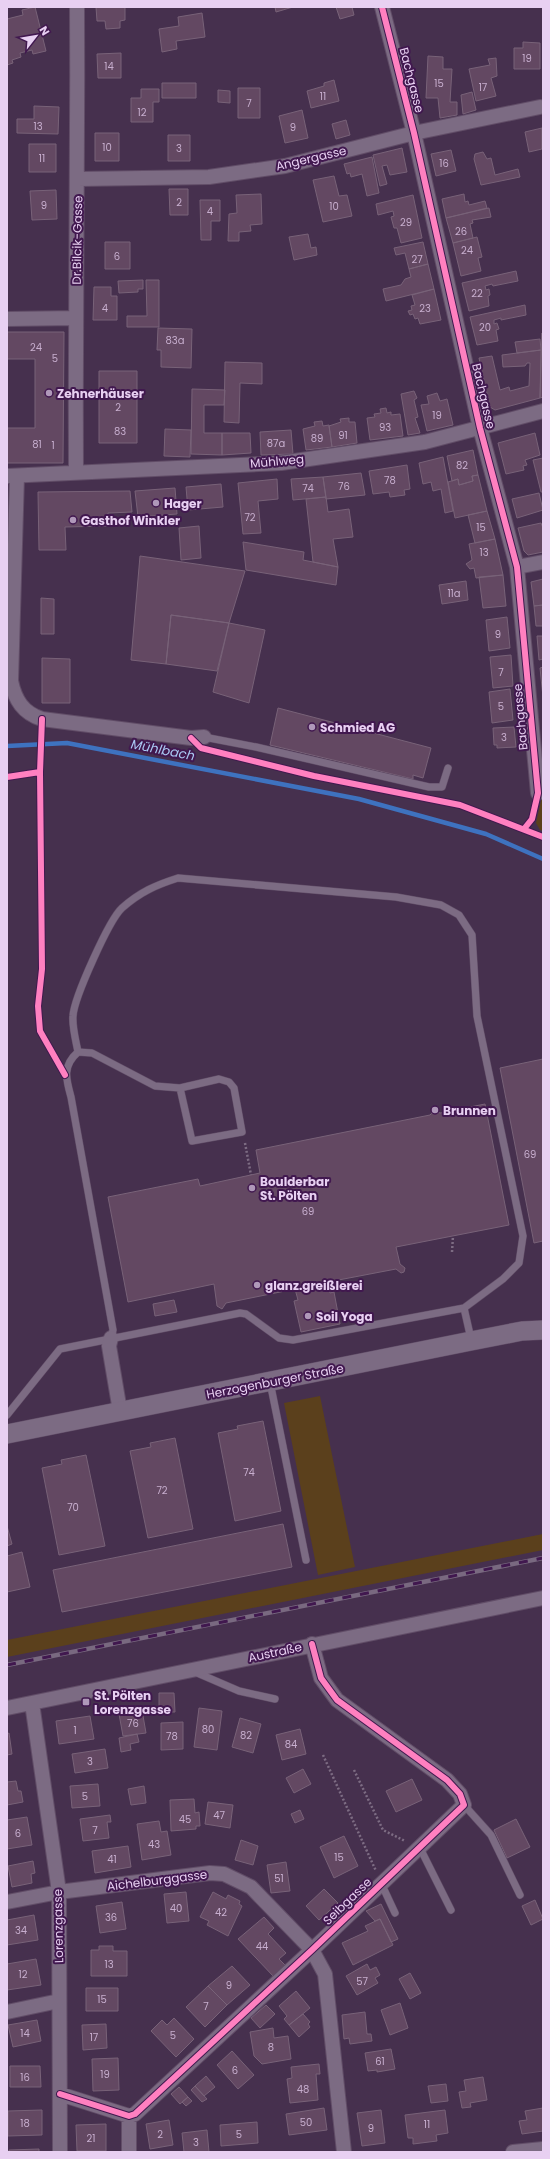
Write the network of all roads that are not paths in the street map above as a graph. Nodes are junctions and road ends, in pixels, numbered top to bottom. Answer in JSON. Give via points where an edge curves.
{"nodes":[{"id":1,"x":77,"y":7,"type":"edge"},
{"id":2,"x":382,"y":7,"type":"edge"},
{"id":3,"x":540,"y":107,"type":"dead end"},
{"id":4,"x":414,"y":133,"type":"junction"},
{"id":5,"x":78,"y":179,"type":"junction"},
{"id":6,"x":75,"y":318,"type":"junction"},
{"id":7,"x":7,"y":319,"type":"edge"},
{"id":8,"x":543,"y":411,"type":"edge"},
{"id":9,"x":480,"y":428,"type":"junction"},
{"id":10,"x":76,"y":472,"type":"junction"},
{"id":11,"x":12,"y":476,"type":"edge"},
{"id":12,"x":543,"y":562,"type":"edge"},
{"id":13,"x":517,"y":567,"type":"junction"},
{"id":14,"x":204,"y":737,"type":"joint"},
{"id":15,"x":448,"y":768,"type":"dead end"},
{"id":16,"x":538,"y":794,"type":"dead end"},
{"id":17,"x":78,"y":1052,"type":"junction"},
{"id":18,"x":180,"y":1088,"type":"junction"},
{"id":19,"x":464,"y":1308,"type":"junction"},
{"id":20,"x":543,"y":1330,"type":"edge"},
{"id":21,"x":111,"y":1338,"type":"junction"},
{"id":22,"x":471,"y":1341,"type":"junction"},
{"id":23,"x":270,"y":1382,"type":"junction"},
{"id":24,"x":120,"y":1411,"type":"junction"},
{"id":25,"x":7,"y":1415,"type":"edge"},
{"id":26,"x":7,"y":1434,"type":"edge"},
{"id":27,"x":306,"y":1560,"type":"dead end"},
{"id":28,"x":543,"y":1598,"type":"edge"},
{"id":29,"x":312,"y":1644,"type":"junction"},
{"id":30,"x":191,"y":1670,"type":"junction"},
{"id":31,"x":275,"y":1698,"type":"dead end"},
{"id":32,"x":32,"y":1703,"type":"junction"},
{"id":33,"x":7,"y":1708,"type":"edge"},
{"id":34,"x":464,"y":1805,"type":"junction"},
{"id":35,"x":420,"y":1848,"type":"junction"},
{"id":36,"x":380,"y":1883,"type":"junction"},
{"id":37,"x":59,"y":1892,"type":"junction"},
{"id":38,"x":520,"y":1895,"type":"dead end"},
{"id":39,"x":7,"y":1902,"type":"edge"},
{"id":40,"x":451,"y":1910,"type":"dead end"},
{"id":41,"x":395,"y":1913,"type":"dead end"},
{"id":42,"x":312,"y":1950,"type":"junction"},
{"id":43,"x":59,"y":2001,"type":"junction"},
{"id":44,"x":7,"y":2012,"type":"edge"},
{"id":45,"x":60,"y":2094,"type":"junction"},
{"id":46,"x":129,"y":2116,"type":"junction"},
{"id":47,"x":543,"y":2149,"type":"edge"},
{"id":48,"x":60,"y":2152,"type":"edge"},
{"id":49,"x":129,"y":2152,"type":"edge"},
{"id":50,"x":344,"y":2152,"type":"edge"},
{"id":51,"x":513,"y":2152,"type":"edge"}],
"edges":[{"from":1,"to":5,"type":"street","name":"Dr.Bilcik-Gasse"},
{"from":2,"to":4,"type":"street","name":"Bachgasse"},
{"from":3,"to":4,"type":"street","name":"Angergasse"},
{"from":4,"to":5,"type":"street","name":"Angergasse","via":[[285,166],[209,177]]},
{"from":4,"to":9,"type":"street","name":"Bachgasse"},
{"from":5,"to":6,"type":"street","name":"Dr.Bilcik-Gasse"},
{"from":6,"to":7,"type":"street"},
{"from":6,"to":10,"type":"street","name":"Dr.Bilcik-Gasse"},
{"from":8,"to":9,"type":"street","name":"Mühlweg"},
{"from":9,"to":10,"type":"street","name":"Mühlweg","via":[[425,442],[281,463]]},
{"from":9,"to":13,"type":"street","name":"Bachgasse"},
{"from":10,"to":11,"type":"street","name":"Mühlweg"},
{"from":11,"to":14,"type":"street","via":[[11,681],[17,701],[23,709],[42,719],[191,738]]},
{"from":12,"to":13,"type":"street"},
{"from":13,"to":16,"type":"street","name":"Bachgasse"},
{"from":14,"to":15,"type":"lane","via":[[429,787],[442,787]]},
{"from":17,"to":18,"type":"lane","via":[[92,1053],[154,1086]]},
{"from":17,"to":19,"type":"lane","via":[[73,1016],[78,993],[101,942],[121,909],[151,886],[178,878],[396,897],[441,905],[459,915],[472,935],[477,1016],[523,1236],[519,1263],[503,1279]]},
{"from":17,"to":21,"type":"lane","via":[[71,1058],[65,1075],[113,1330]]},
{"from":18,"to":18,"type":"lane","via":[[192,1141],[242,1132],[234,1088],[228,1082],[219,1079]]},
{"from":19,"to":21,"type":"lane","via":[[293,1340],[279,1338],[246,1314],[240,1313]]},
{"from":19,"to":22,"type":"lane"},
{"from":20,"to":22,"type":"street","name":"Herzogenburger Straße","via":[[522,1331]]},
{"from":21,"to":24,"type":"street","via":[[109,1346]]},
{"from":21,"to":25,"type":"lane","via":[[60,1349]]},
{"from":22,"to":23,"type":"street","name":"Herzogenburger Straße"},
{"from":23,"to":24,"type":"street","name":"Herzogenburger Straße"},
{"from":23,"to":27,"type":"lane"},
{"from":24,"to":26,"type":"street","name":"Herzogenburger Straße"},
{"from":28,"to":29,"type":"street","name":"Austraße"},
{"from":29,"to":30,"type":"street","name":"Austraße"},
{"from":29,"to":34,"type":"street","via":[[321,1678],[337,1700],[447,1780],[460,1794]]},
{"from":30,"to":31,"type":"lane","via":[[239,1691]]},
{"from":30,"to":32,"type":"street","name":"Austraße"},
{"from":32,"to":33,"type":"street","name":"Austraße"},
{"from":32,"to":37,"type":"street","name":"Lorenzgasse"},
{"from":34,"to":35,"type":"street","name":"Seibgasse"},
{"from":34,"to":38,"type":"lane","via":[[491,1835]]},
{"from":35,"to":36,"type":"street","name":"Seibgasse"},
{"from":35,"to":40,"type":"lane"},
{"from":36,"to":41,"type":"lane"},
{"from":36,"to":42,"type":"street","name":"Seibgasse"},
{"from":37,"to":39,"type":"street","name":"Aichelburggasse"},
{"from":37,"to":42,"type":"street","name":"Aichelburggasse","via":[[210,1873],[224,1874],[251,1887]]},
{"from":37,"to":43,"type":"street","name":"Lorenzgasse"},
{"from":42,"to":46,"type":"street","name":"Seibgasse","via":[[143,2108]]},
{"from":42,"to":50,"type":"street","name":"Aichelburggasse","via":[[325,1974]]},
{"from":43,"to":44,"type":"street"},
{"from":43,"to":45,"type":"street","name":"Lorenzgasse"},
{"from":45,"to":46,"type":"street"},
{"from":45,"to":48,"type":"street","name":"Lorenzgasse"},
{"from":46,"to":49,"type":"street"},
{"from":47,"to":51,"type":"street"}]}
